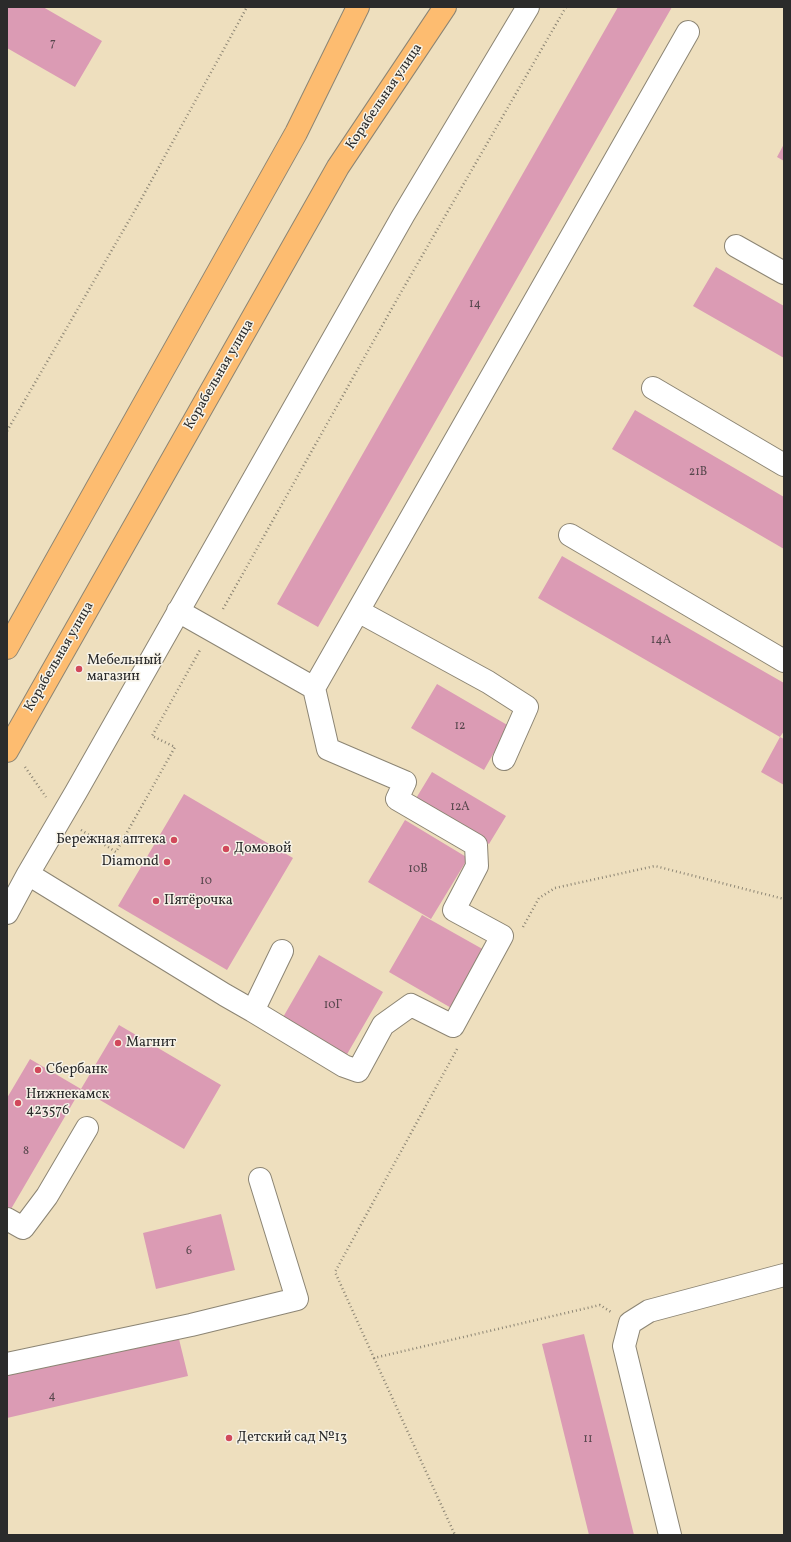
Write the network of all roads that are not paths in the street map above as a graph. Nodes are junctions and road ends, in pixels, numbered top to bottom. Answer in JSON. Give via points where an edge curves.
{"nodes":[{"id":1,"x":358,"y":7,"type":"edge"},
{"id":2,"x":445,"y":7,"type":"edge"},
{"id":3,"x":528,"y":7,"type":"edge"},
{"id":4,"x":688,"y":32,"type":"dead end"},
{"id":5,"x":736,"y":246,"type":"dead end"},
{"id":6,"x":784,"y":273,"type":"edge"},
{"id":7,"x":653,"y":388,"type":"dead end"},
{"id":8,"x":784,"y":465,"type":"edge"},
{"id":9,"x":570,"y":535,"type":"dead end"},
{"id":10,"x":178,"y":611,"type":"junction"},
{"id":11,"x":358,"y":611,"type":"junction"},
{"id":12,"x":7,"y":648,"type":"edge"},
{"id":13,"x":784,"y":661,"type":"edge"},
{"id":14,"x":314,"y":688,"type":"junction"},
{"id":15,"x":7,"y":751,"type":"edge"},
{"id":16,"x":504,"y":758,"type":"dead end"},
{"id":17,"x":28,"y":874,"type":"junction"},
{"id":18,"x":7,"y":914,"type":"edge"},
{"id":19,"x":282,"y":951,"type":"dead end"},
{"id":20,"x":253,"y":1011,"type":"junction"},
{"id":21,"x":87,"y":1128,"type":"dead end"},
{"id":22,"x":260,"y":1178,"type":"dead end"},
{"id":23,"x":7,"y":1219,"type":"edge"},
{"id":24,"x":784,"y":1275,"type":"edge"},
{"id":25,"x":7,"y":1364,"type":"edge"},
{"id":26,"x":670,"y":1535,"type":"edge"}],
"edges":[{"from":1,"to":12,"type":"main road","via":[[296,132]]},
{"from":2,"to":15,"type":"main road","name":"Корабельная улица","via":[[338,167]]},
{"from":3,"to":10,"type":"lane","via":[[404,214]]},
{"from":4,"to":11,"type":"lane"},
{"from":5,"to":6,"type":"lane"},
{"from":7,"to":8,"type":"lane"},
{"from":9,"to":13,"type":"lane"},
{"from":10,"to":14,"type":"lane"},
{"from":10,"to":17,"type":"lane"},
{"from":11,"to":14,"type":"lane"},
{"from":11,"to":16,"type":"lane","via":[[488,682],[527,707]]},
{"from":14,"to":20,"type":"lane","via":[[328,749],[405,782],[397,799],[476,845],[477,866],[454,910],[502,936],[453,1026],[411,1005],[383,1025],[358,1071],[344,1066]]},
{"from":17,"to":18,"type":"lane"},
{"from":17,"to":20,"type":"lane"},
{"from":19,"to":20,"type":"lane"},
{"from":21,"to":23,"type":"lane","via":[[47,1196],[23,1228]]},
{"from":22,"to":25,"type":"lane","via":[[297,1299],[191,1325]]},
{"from":24,"to":26,"type":"lane","via":[[649,1311],[630,1323],[624,1346]]}]}
